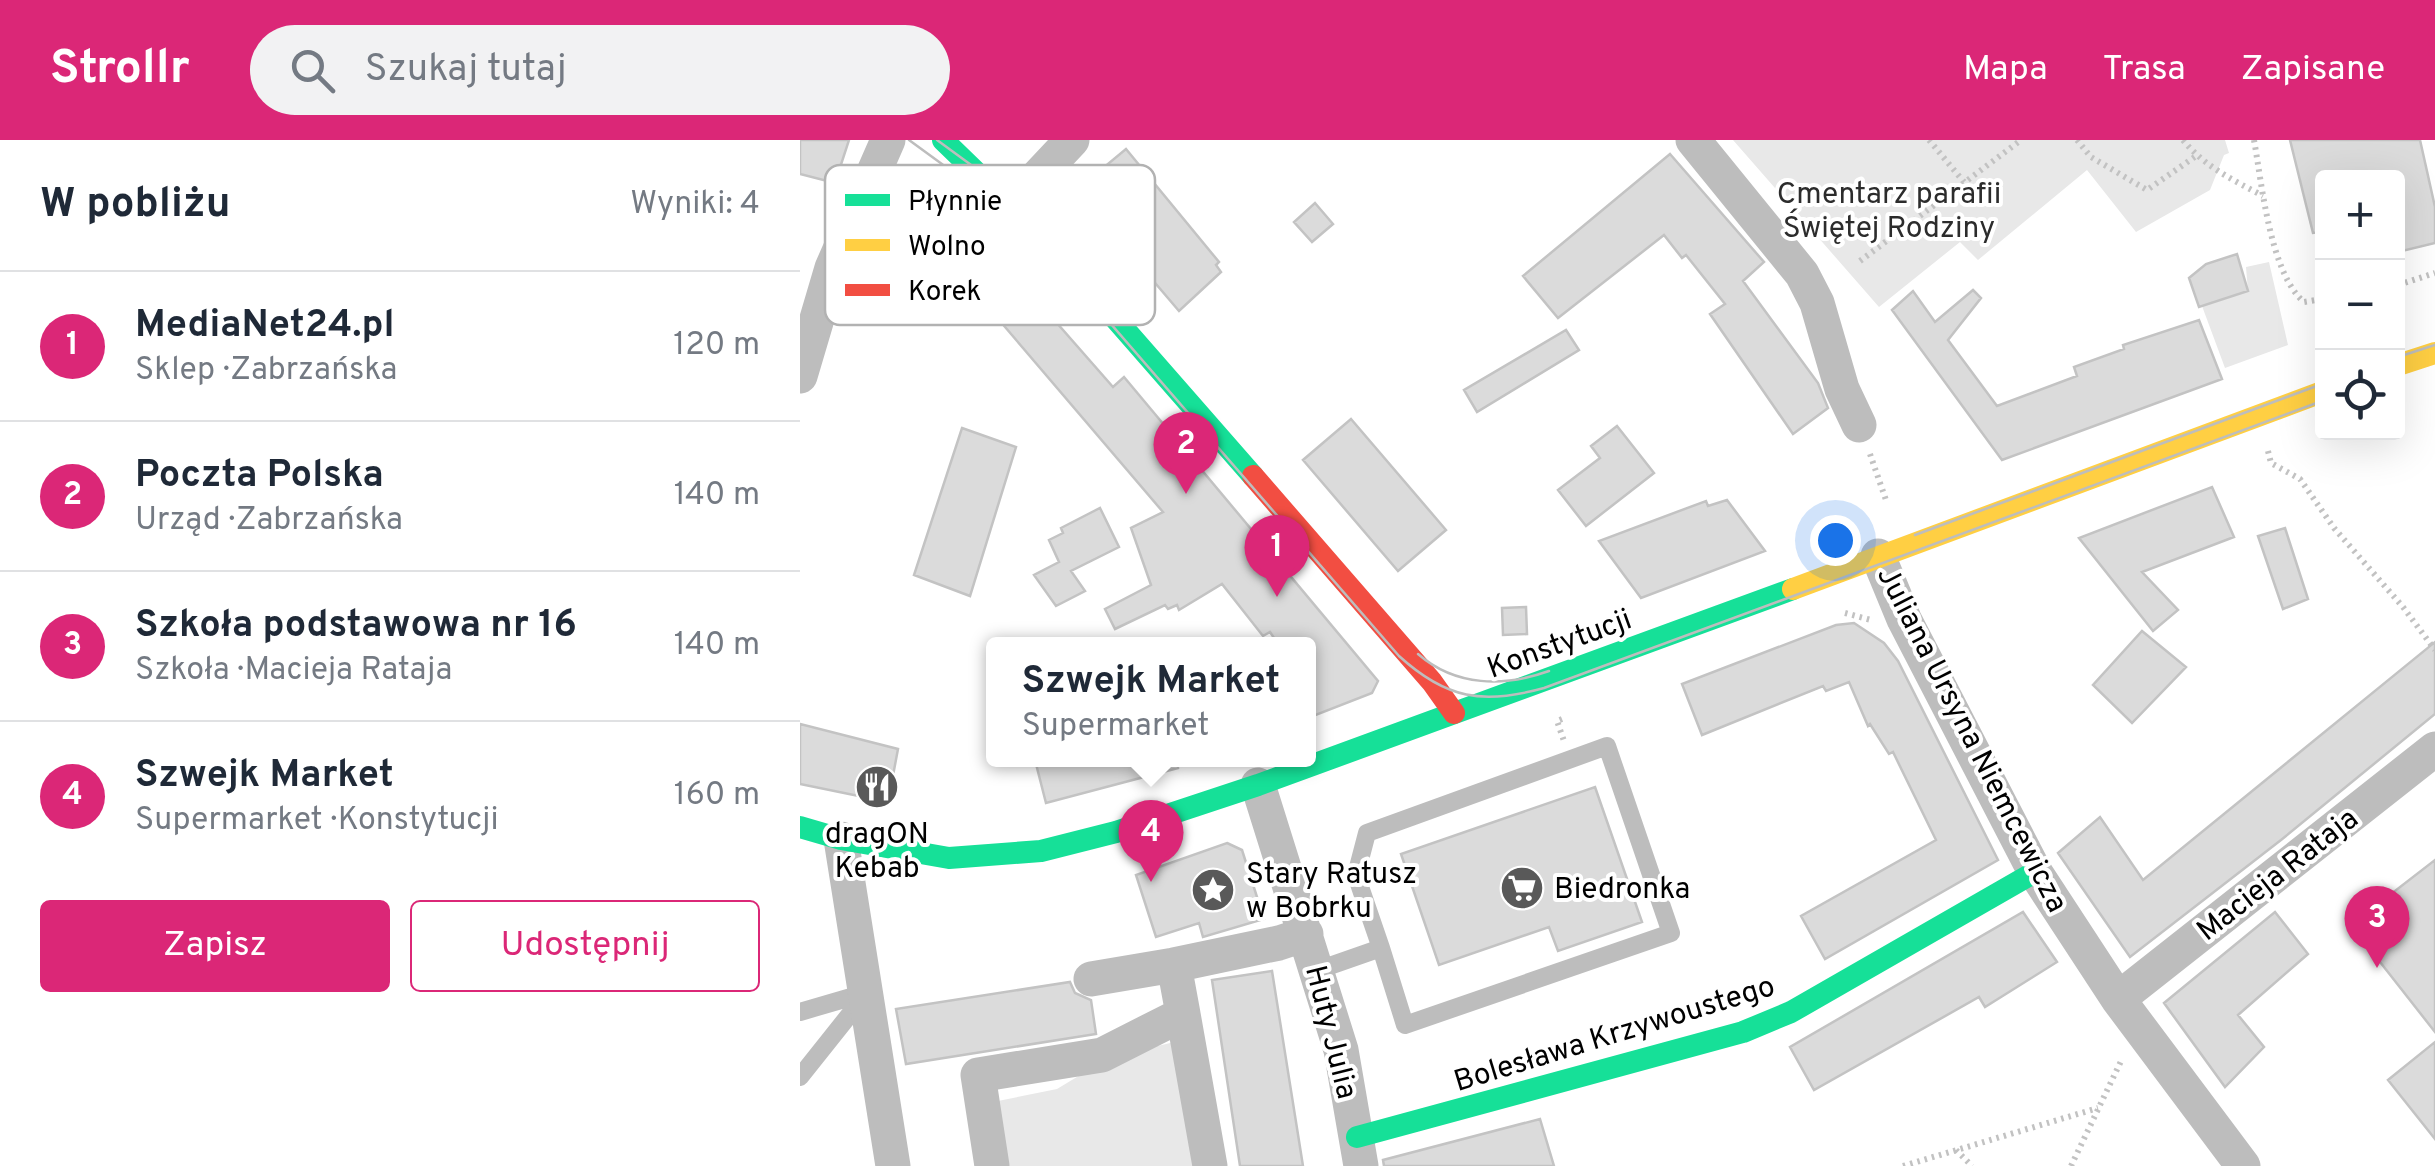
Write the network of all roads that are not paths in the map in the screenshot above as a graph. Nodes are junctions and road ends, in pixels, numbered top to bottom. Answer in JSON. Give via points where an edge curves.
{"nodes":[{"id":1,"x":888,"y":140,"type":"edge"},
{"id":2,"x":943,"y":140,"type":"edge"},
{"id":3,"x":1072,"y":140,"type":"edge"},
{"id":4,"x":1693,"y":140,"type":"edge"},
{"id":5,"x":877,"y":165,"type":"edge"},
{"id":6,"x":969,"y":165,"type":"edge"},
{"id":7,"x":1049,"y":165,"type":"edge"},
{"id":8,"x":825,"y":292,"type":"edge"},
{"id":9,"x":1121,"y":325,"type":"edge"},
{"id":10,"x":2435,"y":353,"type":"edge"},
{"id":11,"x":2405,"y":363,"type":"edge"},
{"id":12,"x":800,"y":376,"type":"edge"},
{"id":13,"x":2315,"y":395,"type":"edge"},
{"id":14,"x":1859,"y":424,"type":"road end"},
{"id":15,"x":1878,"y":556,"type":"junction"},
{"id":16,"x":1454,"y":713,"type":"junction"},
{"id":17,"x":2435,"y":749,"type":"edge"},
{"id":18,"x":1316,"y":764,"type":"edge"},
{"id":19,"x":1307,"y":767,"type":"edge"},
{"id":20,"x":1258,"y":785,"type":"junction"},
{"id":21,"x":800,"y":827,"type":"edge"},
{"id":22,"x":841,"y":838,"type":"junction"},
{"id":23,"x":2035,"y":872,"type":"junction"},
{"id":24,"x":1306,"y":934,"type":"junction"},
{"id":25,"x":1382,"y":948,"type":"junction"},
{"id":26,"x":1174,"y":965,"type":"junction"},
{"id":27,"x":1318,"y":970,"type":"junction"},
{"id":28,"x":1091,"y":979,"type":"dead end"},
{"id":29,"x":866,"y":993,"type":"junction"},
{"id":30,"x":2118,"y":1000,"type":"junction"},
{"id":31,"x":800,"y":1012,"type":"edge"},
{"id":32,"x":1183,"y":1014,"type":"junction"},
{"id":33,"x":800,"y":1078,"type":"edge"},
{"id":34,"x":1359,"y":1151,"type":"edge"},
{"id":35,"x":893,"y":1166,"type":"edge"},
{"id":36,"x":992,"y":1166,"type":"edge"},
{"id":37,"x":1210,"y":1166,"type":"edge"},
{"id":38,"x":2243,"y":1166,"type":"edge"}],
"edges":[{"from":1,"to":5,"type":"street"},
{"from":2,"to":6,"type":"street"},
{"from":3,"to":7,"type":"street"},
{"from":4,"to":14,"type":"street","via":[[1802,274]]},
{"from":8,"to":12,"type":"street"},
{"from":9,"to":16,"type":"street"},
{"from":10,"to":11,"type":"street"},
{"from":13,"to":15,"type":"street","name":"Konstytucji"},
{"from":15,"to":16,"type":"street","name":"Konstytucji"},
{"from":15,"to":23,"type":"street","name":"Juliana Ursyna Niemcewicza"},
{"from":16,"to":18,"type":"street","name":"Konstytucji"},
{"from":17,"to":30,"type":"street","name":"Macieja Rataja"},
{"from":19,"to":20,"type":"street","name":"Konstytucji"},
{"from":20,"to":22,"type":"street","name":"Konstytucji","via":[[1040,851],[949,858]]},
{"from":20,"to":24,"type":"street","name":"Huty Julia"},
{"from":21,"to":22,"type":"street","name":"Konstytucji"},
{"from":22,"to":29,"type":"street"},
{"from":23,"to":30,"type":"street","name":"Juliana Ursyna Niemcewicza"},
{"from":23,"to":34,"type":"street","name":"Bolesława Krzywoustego","via":[[1791,1012],[1742,1032],[1451,1114]]},
{"from":24,"to":26,"type":"street"},
{"from":24,"to":27,"type":"street","name":"Huty Julia"},
{"from":25,"to":25,"type":"lane","via":[[1356,875],[1367,834],[1607,746],[1671,933],[1405,1026]]},
{"from":25,"to":27,"type":"lane"},
{"from":26,"to":28,"type":"street"},
{"from":26,"to":32,"type":"street"},
{"from":27,"to":34,"type":"street","name":"Huty Julia"},
{"from":29,"to":31,"type":"lane"},
{"from":29,"to":33,"type":"lane"},
{"from":29,"to":35,"type":"street"},
{"from":30,"to":38,"type":"street","name":"Juliana Ursyna Niemcewicza"},
{"from":32,"to":36,"type":"street","via":[[1102,1054],[978,1075]]},
{"from":32,"to":37,"type":"street"}]}
